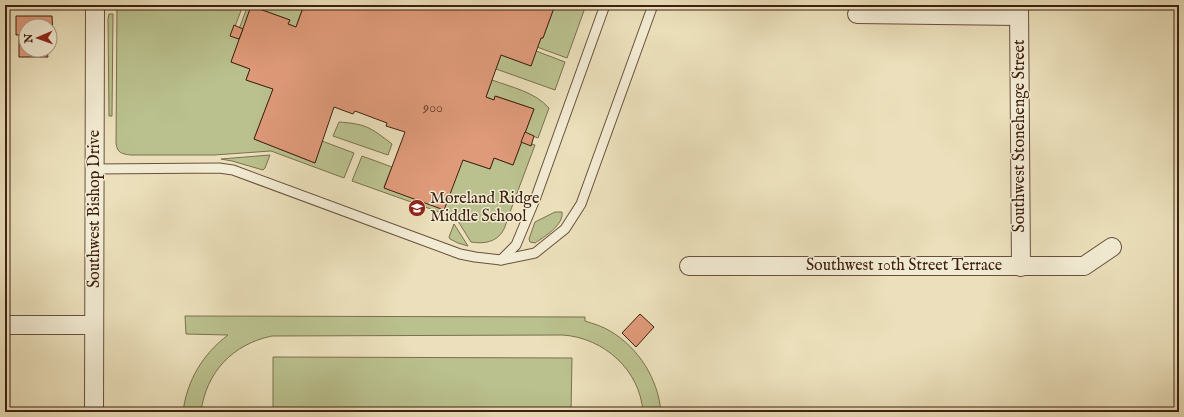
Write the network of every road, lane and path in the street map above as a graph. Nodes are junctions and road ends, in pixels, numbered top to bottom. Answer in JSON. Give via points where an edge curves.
{"nodes":[{"id":1,"x":95,"y":5,"type":"edge"},
{"id":2,"x":605,"y":5,"type":"edge"},
{"id":3,"x":653,"y":5,"type":"edge"},
{"id":4,"x":1019,"y":11,"type":"edge"},
{"id":5,"x":857,"y":14,"type":"dead end"},
{"id":6,"x":95,"y":169,"type":"junction"},
{"id":7,"x":1112,"y":247,"type":"dead end"},
{"id":8,"x":501,"y":260,"type":"junction"},
{"id":9,"x":689,"y":266,"type":"dead end"},
{"id":10,"x":1021,"y":267,"type":"junction"},
{"id":11,"x":5,"y":325,"type":"edge"},
{"id":12,"x":94,"y":325,"type":"junction"},
{"id":13,"x":94,"y":412,"type":"edge"}],
"edges":[{"from":1,"to":6,"type":"street","name":"Southwest Bishop Drive"},
{"from":2,"to":8,"type":"lane","via":[[536,197],[516,245]]},
{"from":3,"to":8,"type":"lane","via":[[581,204],[565,229],[535,253]]},
{"from":4,"to":5,"type":"street"},
{"from":4,"to":10,"type":"street","name":"Southwest Stonehenge Street"},
{"from":6,"to":8,"type":"lane","via":[[233,170],[460,254]]},
{"from":6,"to":12,"type":"street","name":"Southwest Bishop Drive"},
{"from":7,"to":10,"type":"street","name":"Southwest 10th Street Terrace","via":[[1084,266]]},
{"from":9,"to":10,"type":"street","name":"Southwest 10th Street Terrace"},
{"from":11,"to":12,"type":"street"},
{"from":12,"to":13,"type":"street","name":"Southwest Bishop Drive"}]}
